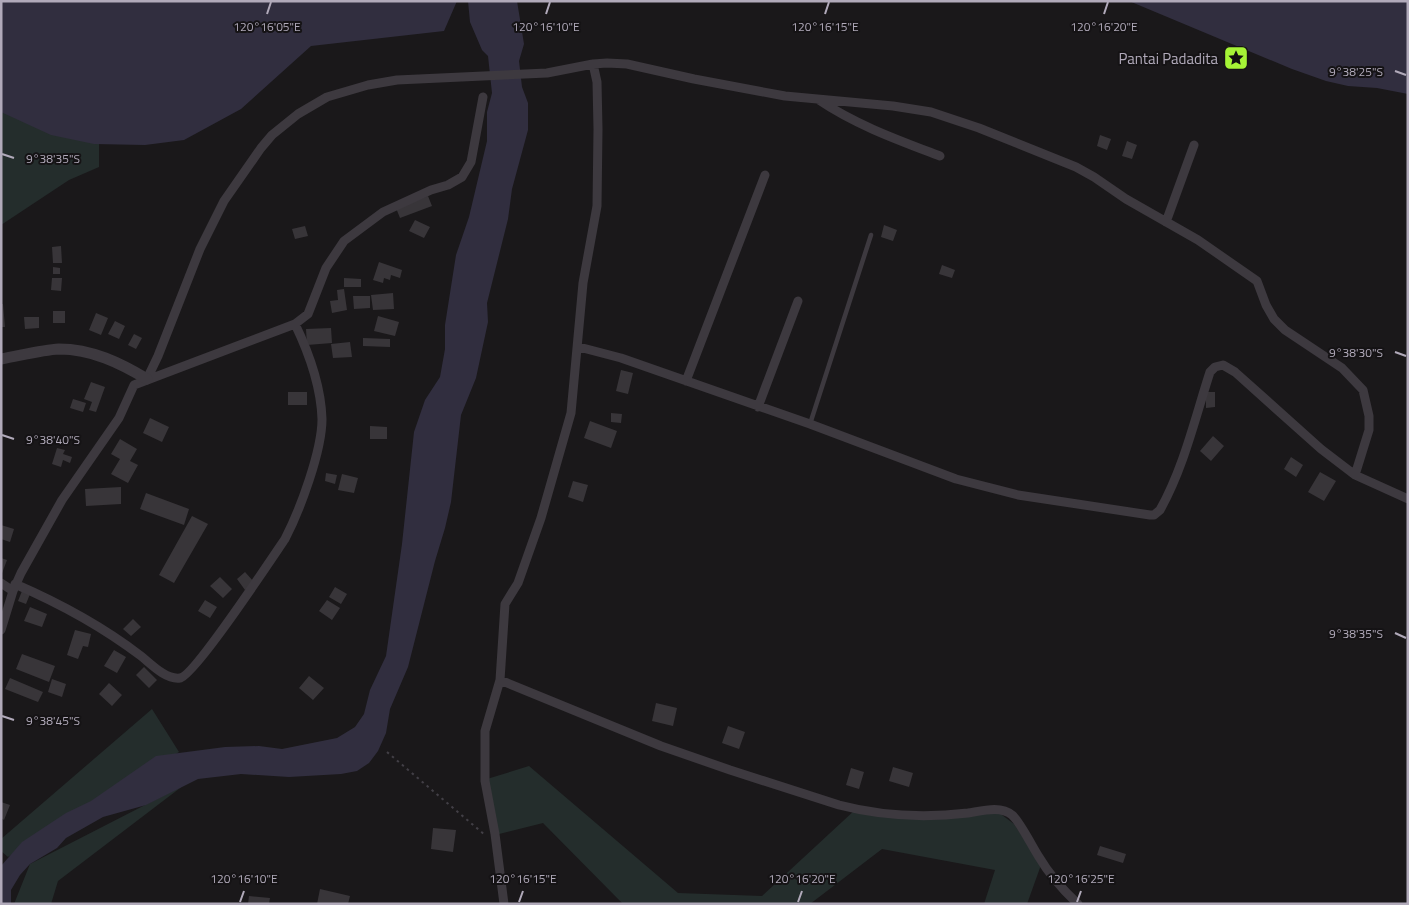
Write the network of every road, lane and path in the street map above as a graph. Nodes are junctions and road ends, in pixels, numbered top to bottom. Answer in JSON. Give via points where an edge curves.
{"nodes":[{"id":1,"x":593,"y":64,"type":"junction"},
{"id":2,"x":482,"y":97,"type":"dead end"},
{"id":3,"x":816,"y":99,"type":"junction"},
{"id":4,"x":1194,"y":145,"type":"dead end"},
{"id":5,"x":940,"y":156,"type":"dead end"},
{"id":6,"x":765,"y":175,"type":"dead end"},
{"id":7,"x":1166,"y":222,"type":"junction"},
{"id":8,"x":871,"y":235,"type":"dead end"},
{"id":9,"x":798,"y":301,"type":"dead end"},
{"id":10,"x":295,"y":324,"type":"junction"},
{"id":11,"x":579,"y":348,"type":"junction"},
{"id":12,"x":1,"y":359,"type":"edge"},
{"id":13,"x":147,"y":379,"type":"junction"},
{"id":14,"x":686,"y":381,"type":"junction"},
{"id":15,"x":758,"y":407,"type":"junction"},
{"id":16,"x":810,"y":424,"type":"junction"},
{"id":17,"x":1355,"y":475,"type":"junction"},
{"id":18,"x":1408,"y":499,"type":"edge"},
{"id":19,"x":1,"y":583,"type":"edge"},
{"id":20,"x":14,"y":588,"type":"junction"},
{"id":21,"x":1,"y":630,"type":"edge"},
{"id":22,"x":500,"y":680,"type":"junction"},
{"id":23,"x":387,"y":752,"type":"dead end"},
{"id":24,"x":496,"y":844,"type":"junction"},
{"id":25,"x":504,"y":904,"type":"edge"},
{"id":26,"x":1078,"y":904,"type":"edge"}],
"edges":[{"from":1,"to":3,"type":"street","via":[[627,64],[761,92]]},
{"from":1,"to":11,"type":"street","via":[[597,82],[597,206],[584,283]]},
{"from":1,"to":13,"type":"street","via":[[547,73],[397,80],[327,97],[298,114],[260,148],[224,201],[200,249]]},
{"from":2,"to":10,"type":"street","via":[[471,162],[462,177],[383,212],[344,241],[326,268],[308,314]]},
{"from":3,"to":5,"type":"street","via":[[874,130]]},
{"from":3,"to":7,"type":"street","via":[[893,106],[946,116],[1076,167]]},
{"from":4,"to":7,"type":"street"},
{"from":6,"to":14,"type":"street"},
{"from":7,"to":17,"type":"street","via":[[1257,281],[1274,319],[1342,368],[1363,390],[1369,430]]},
{"from":8,"to":16,"type":"lane"},
{"from":9,"to":15,"type":"street"},
{"from":10,"to":13,"type":"street"},
{"from":10,"to":20,"type":"street","via":[[317,384],[321,414],[320,438],[313,465],[294,523],[285,539],[187,675],[181,678],[169,676],[115,637],[66,609]]},
{"from":11,"to":14,"type":"street","via":[[621,358]]},
{"from":11,"to":22,"type":"street","via":[[571,413],[541,518],[518,583],[505,604]]},
{"from":12,"to":13,"type":"street","via":[[59,349],[90,353],[107,358]]},
{"from":13,"to":20,"type":"street","via":[[134,385],[119,418],[62,500]]},
{"from":14,"to":15,"type":"street"},
{"from":15,"to":16,"type":"street"},
{"from":16,"to":17,"type":"street","via":[[980,486],[1036,498],[1154,514],[1166,499],[1179,468],[1210,372],[1224,365]]},
{"from":17,"to":18,"type":"street"},
{"from":19,"to":20,"type":"street"},
{"from":20,"to":21,"type":"street"},
{"from":22,"to":24,"type":"street","via":[[485,731],[485,781]]},
{"from":22,"to":26,"type":"street","via":[[661,746],[839,805],[916,816],[995,809],[1004,811],[1013,815],[1040,860]]},
{"from":23,"to":24,"type":"path"},
{"from":24,"to":25,"type":"street"}]}
